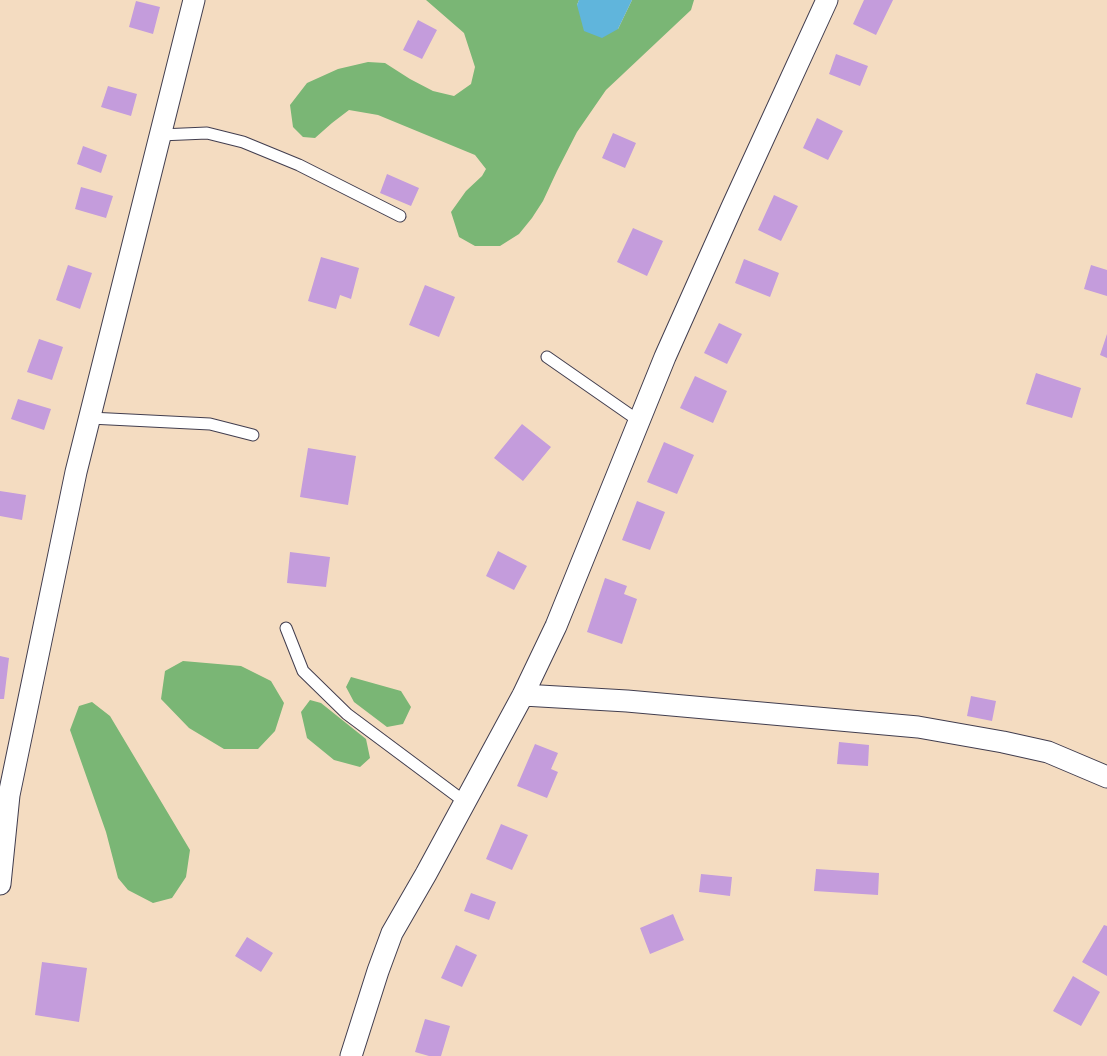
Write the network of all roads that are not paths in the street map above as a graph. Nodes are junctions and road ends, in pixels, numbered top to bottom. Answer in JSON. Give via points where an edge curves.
{"nodes":[{"id":1,"x":194,"y":0,"type":"edge"},
{"id":2,"x":827,"y":0,"type":"edge"},
{"id":3,"x":160,"y":135,"type":"junction"},
{"id":4,"x":400,"y":216,"type":"dead end"},
{"id":5,"x":547,"y":358,"type":"dead end"},
{"id":6,"x":90,"y":418,"type":"junction"},
{"id":7,"x":639,"y":421,"type":"junction"},
{"id":8,"x":253,"y":435,"type":"dead end"},
{"id":9,"x":286,"y":628,"type":"dead end"},
{"id":10,"x":522,"y":695,"type":"junction"},
{"id":11,"x":1107,"y":777,"type":"edge"},
{"id":12,"x":465,"y":802,"type":"junction"},
{"id":13,"x":0,"y":884,"type":"edge"},
{"id":14,"x":351,"y":1056,"type":"edge"}],
"edges":[{"from":1,"to":3,"type":"street"},
{"from":2,"to":7,"type":"street"},
{"from":3,"to":4,"type":"lane","via":[[208,133],[243,142],[299,165]]},
{"from":3,"to":6,"type":"street"},
{"from":5,"to":7,"type":"lane"},
{"from":6,"to":8,"type":"lane","via":[[210,424]]},
{"from":6,"to":13,"type":"street","via":[[9,795]]},
{"from":7,"to":10,"type":"street","via":[[556,626]]},
{"from":9,"to":12,"type":"lane","via":[[302,671],[347,714]]},
{"from":10,"to":11,"type":"street","via":[[918,727],[1048,752]]},
{"from":10,"to":12,"type":"street"},
{"from":12,"to":14,"type":"street","via":[[392,933]]}]}
